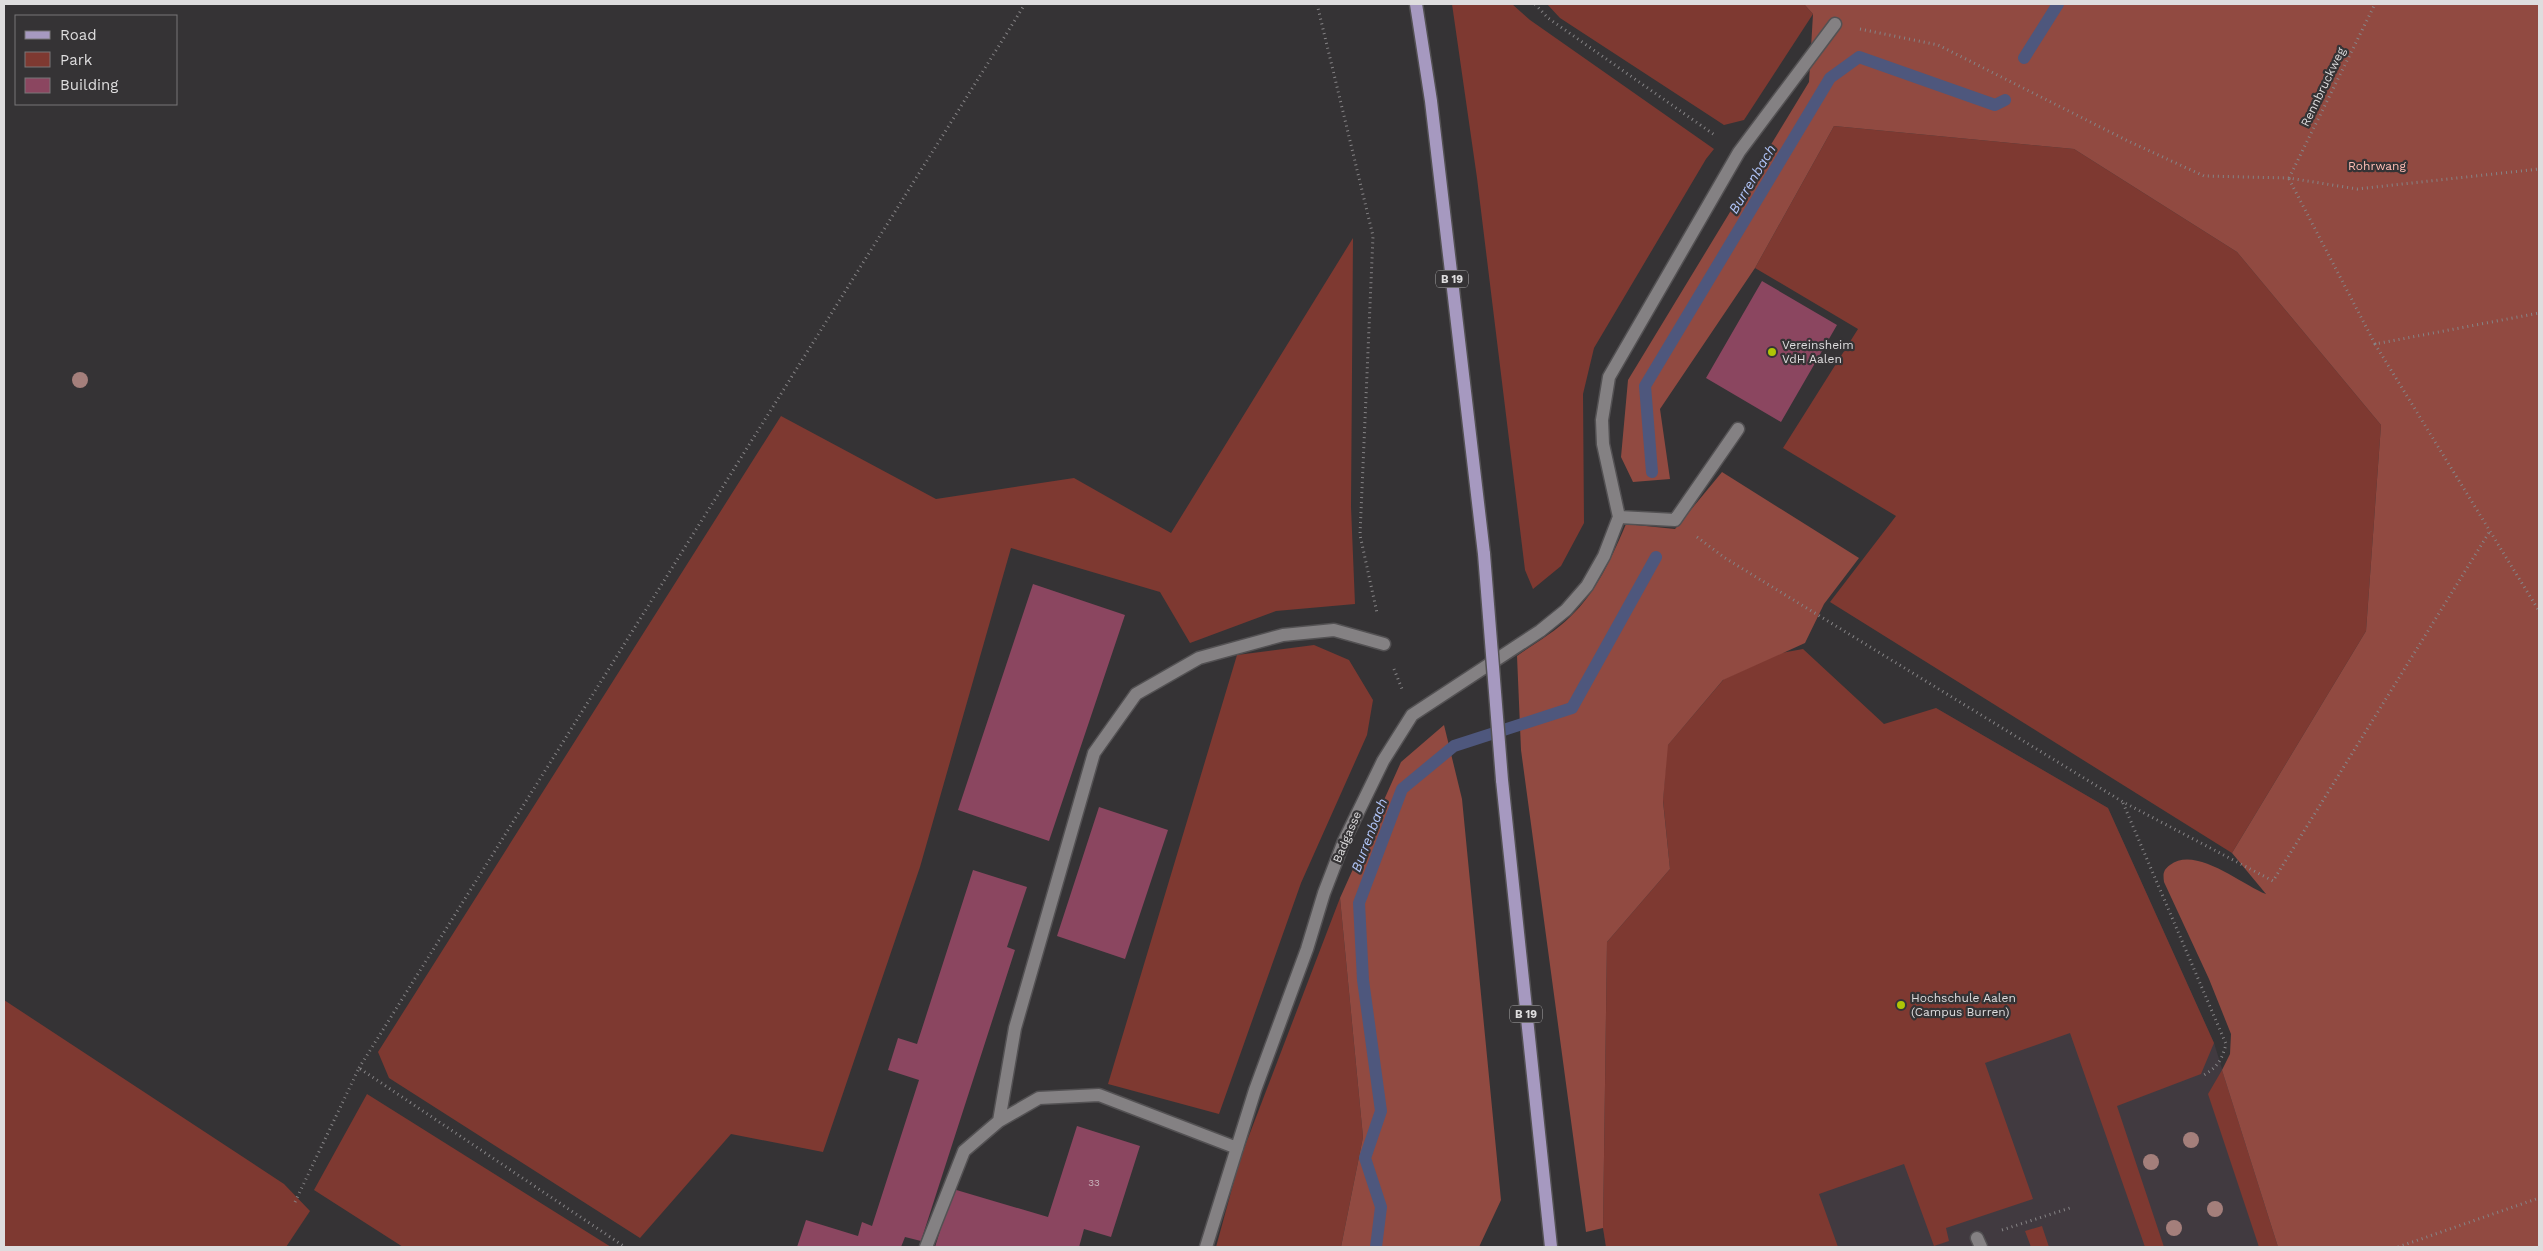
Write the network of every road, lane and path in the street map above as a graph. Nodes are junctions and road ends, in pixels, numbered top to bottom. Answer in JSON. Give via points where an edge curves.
{"nodes":[{"id":1,"x":1025,"y":4,"type":"edge"},
{"id":2,"x":1317,"y":4,"type":"edge"},
{"id":3,"x":1416,"y":4,"type":"edge"},
{"id":4,"x":1535,"y":4,"type":"edge"},
{"id":5,"x":2375,"y":4,"type":"edge"},
{"id":6,"x":1835,"y":24,"type":"joint"},
{"id":7,"x":1739,"y":152,"type":"junction"},
{"id":8,"x":2539,"y":169,"type":"edge"},
{"id":9,"x":2289,"y":178,"type":"junction"},
{"id":10,"x":2539,"y":313,"type":"edge"},
{"id":11,"x":2375,"y":344,"type":"junction"},
{"id":12,"x":1738,"y":429,"type":"dead end"},
{"id":13,"x":1619,"y":517,"type":"junction"},
{"id":14,"x":1674,"y":520,"type":"junction"},
{"id":15,"x":2490,"y":531,"type":"junction"},
{"id":16,"x":2539,"y":611,"type":"edge"},
{"id":17,"x":1384,"y":644,"type":"junction"},
{"id":18,"x":1412,"y":715,"type":"junction"},
{"id":19,"x":2123,"y":802,"type":"junction"},
{"id":20,"x":359,"y":1068,"type":"junction"},
{"id":21,"x":2202,"y":1076,"type":"dead end"},
{"id":22,"x":999,"y":1120,"type":"junction"},
{"id":23,"x":1237,"y":1148,"type":"junction"},
{"id":24,"x":2539,"y":1198,"type":"edge"},
{"id":25,"x":295,"y":1202,"type":"dead end"},
{"id":26,"x":2073,"y":1207,"type":"dead end"},
{"id":27,"x":1979,"y":1243,"type":"edge"},
{"id":28,"x":625,"y":1247,"type":"edge"},
{"id":29,"x":926,"y":1247,"type":"edge"},
{"id":30,"x":1206,"y":1247,"type":"edge"},
{"id":31,"x":1551,"y":1247,"type":"edge"},
{"id":32,"x":2398,"y":1247,"type":"edge"}],
"edges":[{"from":1,"to":20,"type":"path"},
{"from":2,"to":17,"type":"path","via":[[1373,236],[1360,535]]},
{"from":3,"to":31,"type":"main road","number":"B 19","bridge":true,"via":[[1432,111],[1484,554],[1502,780]]},
{"from":4,"to":7,"type":"path","via":[[1548,18]]},
{"from":5,"to":9,"type":"path","name":"Rennbruckweg"},
{"from":6,"to":7,"type":"lane"},
{"from":6,"to":9,"type":"path","via":[[1938,45],[2204,176]]},
{"from":7,"to":13,"type":"lane","via":[[1609,377],[1602,420],[1603,444]]},
{"from":8,"to":9,"type":"path","via":[[2357,189]]},
{"from":9,"to":11,"type":"path"},
{"from":10,"to":11,"type":"path"},
{"from":11,"to":15,"type":"path"},
{"from":12,"to":14,"type":"lane"},
{"from":13,"to":14,"type":"lane"},
{"from":13,"to":18,"type":"lane","name":"Badgasse","via":[[1604,556],[1586,586],[1566,610],[1540,631]]},
{"from":14,"to":19,"type":"path","via":[[1725,558]]},
{"from":15,"to":16,"type":"path"},
{"from":15,"to":19,"type":"path","via":[[2272,881]]},
{"from":17,"to":18,"type":"path"},
{"from":17,"to":22,"type":"lane","via":[[1334,630],[1283,635],[1199,658],[1136,694],[1094,753],[1016,1028]]},
{"from":18,"to":23,"type":"lane","name":"Badgasse","via":[[1383,762],[1344,841],[1278,1021]]},
{"from":19,"to":21,"type":"path","via":[[2226,1044],[2221,1061]]},
{"from":20,"to":25,"type":"path"},
{"from":20,"to":28,"type":"path"},
{"from":22,"to":23,"type":"lane","via":[[1039,1098],[1099,1095]]},
{"from":22,"to":29,"type":"lane","via":[[964,1151]]},
{"from":23,"to":30,"type":"lane","name":"Badgasse"},
{"from":24,"to":32,"type":"path"},
{"from":26,"to":27,"type":"path"}]}
